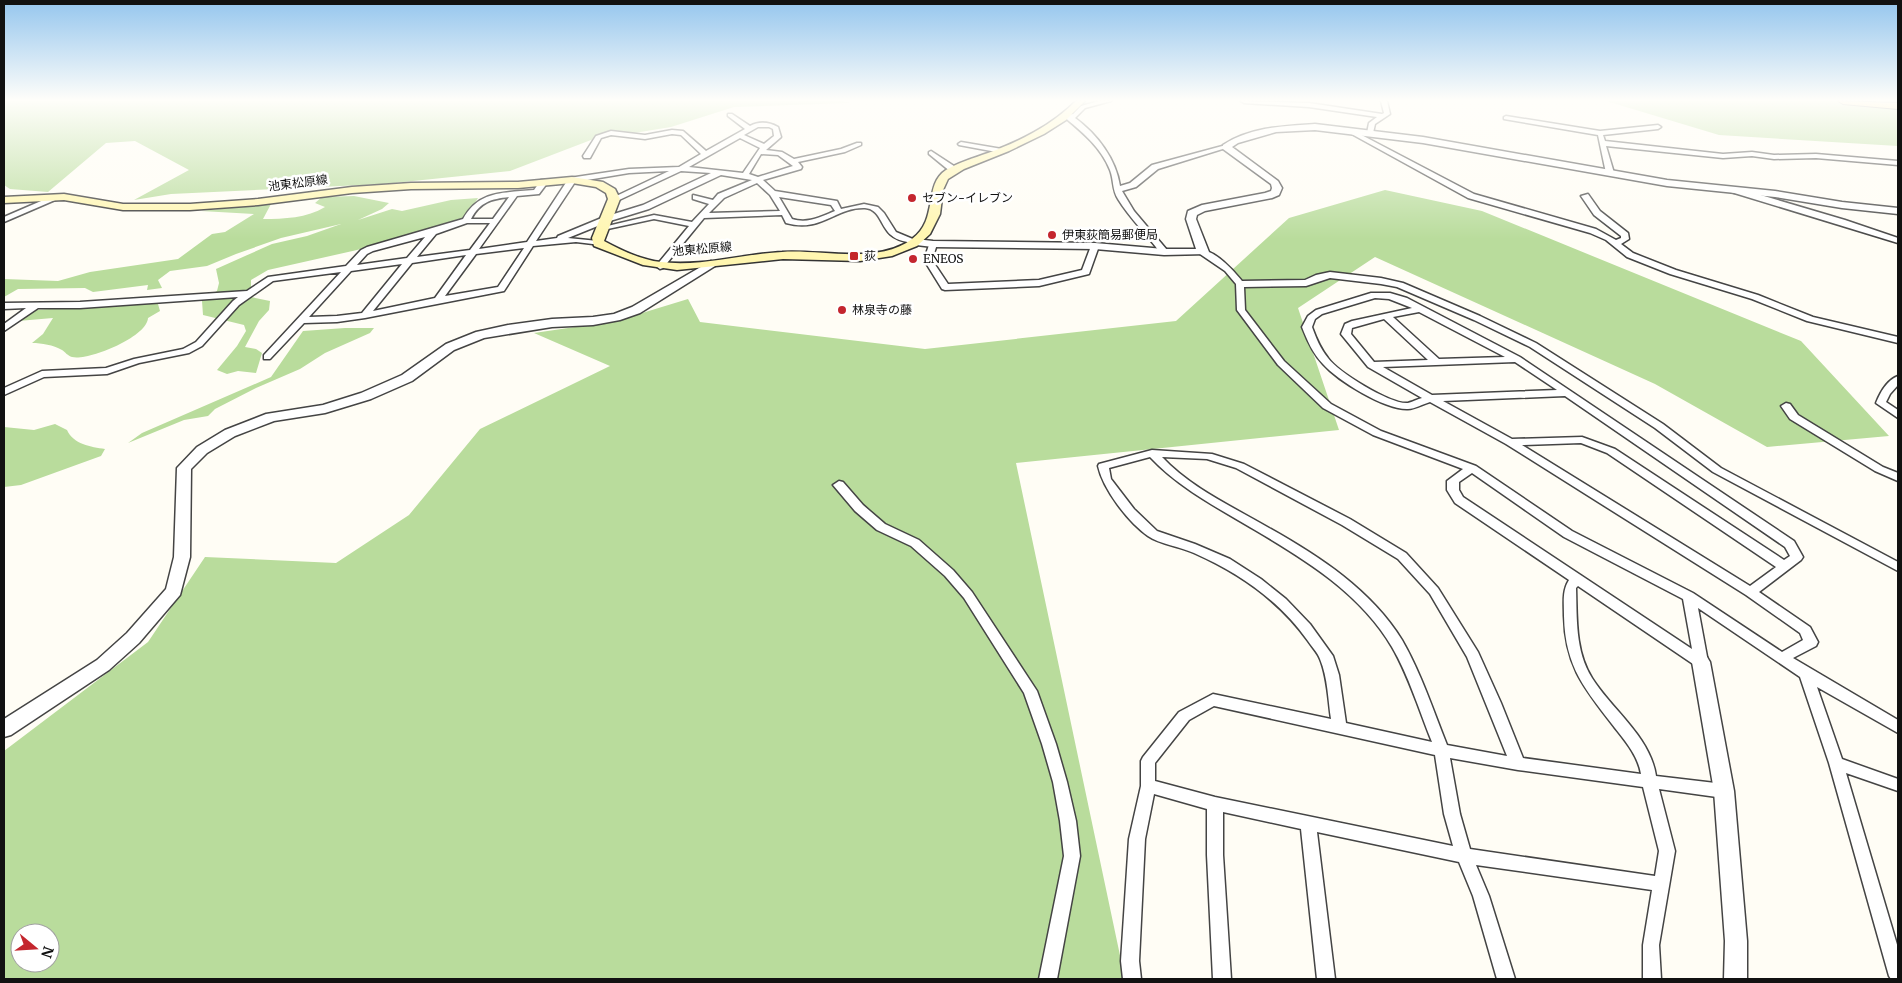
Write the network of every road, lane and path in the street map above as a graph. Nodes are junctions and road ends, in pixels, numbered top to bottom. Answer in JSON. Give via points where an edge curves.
{"nodes":[{"id":1,"x":592,"y":147,"type":"edge"},
{"id":2,"x":698,"y":147,"type":"edge"},
{"id":3,"x":717,"y":147,"type":"edge"},
{"id":4,"x":756,"y":147,"type":"edge"},
{"id":5,"x":765,"y":147,"type":"edge"},
{"id":6,"x":852,"y":147,"type":"edge"},
{"id":7,"x":978,"y":147,"type":"edge"},
{"id":8,"x":1010,"y":147,"type":"edge"},
{"id":9,"x":1097,"y":147,"type":"edge"},
{"id":10,"x":1226,"y":147,"type":"joint"},
{"id":11,"x":1380,"y":147,"type":"edge"},
{"id":12,"x":1465,"y":147,"type":"edge"},
{"id":13,"x":1603,"y":147,"type":"edge"},
{"id":14,"x":1636,"y":147,"type":"edge"},
{"id":15,"x":761,"y":150,"type":"junction"},
{"id":16,"x":1002,"y":151,"type":"junction"},
{"id":17,"x":930,"y":153,"type":"dead end"},
{"id":18,"x":705,"y":154,"type":"junction"},
{"id":19,"x":587,"y":156,"type":"dead end"},
{"id":20,"x":793,"y":161,"type":"junction"},
{"id":21,"x":1898,"y":163,"type":"edge"},
{"id":22,"x":682,"y":168,"type":"junction"},
{"id":23,"x":954,"y":170,"type":"junction"},
{"id":24,"x":720,"y":172,"type":"junction"},
{"id":25,"x":1610,"y":173,"type":"junction"},
{"id":26,"x":745,"y":176,"type":"junction"},
{"id":27,"x":572,"y":180,"type":"junction"},
{"id":28,"x":757,"y":180,"type":"junction"},
{"id":29,"x":544,"y":182,"type":"junction"},
{"id":30,"x":1117,"y":190,"type":"junction"},
{"id":31,"x":1733,"y":190,"type":"junction"},
{"id":32,"x":770,"y":193,"type":"junction"},
{"id":33,"x":515,"y":194,"type":"junction"},
{"id":34,"x":1585,"y":196,"type":"dead end"},
{"id":35,"x":58,"y":197,"type":"junction"},
{"id":36,"x":696,"y":197,"type":"dead end"},
{"id":37,"x":614,"y":199,"type":"junction"},
{"id":38,"x":4,"y":200,"type":"edge"},
{"id":39,"x":713,"y":203,"type":"junction"},
{"id":40,"x":742,"y":208,"type":"dead end"},
{"id":41,"x":1898,"y":211,"type":"edge"},
{"id":42,"x":839,"y":212,"type":"junction"},
{"id":43,"x":785,"y":213,"type":"junction"},
{"id":44,"x":748,"y":215,"type":"junction"},
{"id":45,"x":702,"y":216,"type":"junction"},
{"id":46,"x":4,"y":220,"type":"edge"},
{"id":47,"x":466,"y":221,"type":"junction"},
{"id":48,"x":495,"y":221,"type":"junction"},
{"id":49,"x":605,"y":224,"type":"junction"},
{"id":50,"x":694,"y":225,"type":"junction"},
{"id":51,"x":433,"y":232,"type":"junction"},
{"id":52,"x":555,"y":241,"type":"junction"},
{"id":53,"x":1898,"y":241,"type":"edge"},
{"id":54,"x":916,"y":242,"type":"junction"},
{"id":55,"x":598,"y":243,"type":"junction"},
{"id":56,"x":1616,"y":243,"type":"junction"},
{"id":57,"x":934,"y":244,"type":"junction"},
{"id":58,"x":529,"y":246,"type":"junction"},
{"id":59,"x":1095,"y":246,"type":"junction"},
{"id":60,"x":1164,"y":252,"type":"junction"},
{"id":61,"x":1203,"y":252,"type":"junction"},
{"id":62,"x":471,"y":253,"type":"junction"},
{"id":63,"x":410,"y":261,"type":"junction"},
{"id":64,"x":711,"y":264,"type":"junction"},
{"id":65,"x":660,"y":266,"type":"junction"},
{"id":66,"x":347,"y":270,"type":"junction"},
{"id":67,"x":1240,"y":284,"type":"junction"},
{"id":68,"x":249,"y":294,"type":"junction"},
{"id":69,"x":438,"y":300,"type":"junction"},
{"id":70,"x":4,"y":306,"type":"edge"},
{"id":71,"x":34,"y":307,"type":"junction"},
{"id":72,"x":1419,"y":309,"type":"junction"},
{"id":73,"x":365,"y":315,"type":"junction"},
{"id":74,"x":1387,"y":317,"type":"junction"},
{"id":75,"x":303,"y":320,"type":"junction"},
{"id":76,"x":4,"y":328,"type":"edge"},
{"id":77,"x":1898,"y":340,"type":"edge"},
{"id":78,"x":267,"y":357,"type":"dead end"},
{"id":79,"x":1517,"y":359,"type":"junction"},
{"id":80,"x":1436,"y":362,"type":"junction"},
{"id":81,"x":1371,"y":365,"type":"junction"},
{"id":82,"x":1898,"y":379,"type":"edge"},
{"id":83,"x":4,"y":392,"type":"edge"},
{"id":84,"x":1568,"y":393,"type":"junction"},
{"id":85,"x":1431,"y":398,"type":"junction"},
{"id":86,"x":1786,"y":406,"type":"dead end"},
{"id":87,"x":1898,"y":415,"type":"edge"},
{"id":88,"x":1510,"y":442,"type":"junction"},
{"id":89,"x":1152,"y":453,"type":"junction"},
{"id":90,"x":1472,"y":468,"type":"junction"},
{"id":91,"x":1898,"y":477,"type":"edge"},
{"id":92,"x":839,"y":485,"type":"dead end"},
{"id":93,"x":1785,"y":566,"type":"junction"},
{"id":94,"x":1898,"y":567,"type":"edge"},
{"id":95,"x":1576,"y":578,"type":"junction"},
{"id":96,"x":1750,"y":592,"type":"junction"},
{"id":97,"x":1689,"y":596,"type":"junction"},
{"id":98,"x":1782,"y":658,"type":"junction"},
{"id":99,"x":1702,"y":662,"type":"junction"},
{"id":100,"x":1806,"y":674,"type":"junction"},
{"id":101,"x":1339,"y":726,"type":"junction"},
{"id":102,"x":1898,"y":727,"type":"edge"},
{"id":103,"x":4,"y":729,"type":"edge"},
{"id":104,"x":1442,"y":750,"type":"junction"},
{"id":105,"x":1836,"y":763,"type":"junction"},
{"id":106,"x":1518,"y":764,"type":"junction"},
{"id":107,"x":1649,"y":781,"type":"junction"},
{"id":108,"x":1898,"y":785,"type":"edge"},
{"id":109,"x":1148,"y":786,"type":"junction"},
{"id":110,"x":1724,"y":791,"type":"junction"},
{"id":111,"x":1215,"y":804,"type":"junction"},
{"id":112,"x":1308,"y":824,"type":"junction"},
{"id":113,"x":1466,"y":856,"type":"junction"},
{"id":114,"x":1660,"y":884,"type":"junction"},
{"id":115,"x":1898,"y":976,"type":"edge"},
{"id":116,"x":1048,"y":979,"type":"edge"},
{"id":117,"x":1132,"y":979,"type":"edge"},
{"id":118,"x":1222,"y":979,"type":"edge"},
{"id":119,"x":1326,"y":979,"type":"edge"},
{"id":120,"x":1506,"y":979,"type":"edge"},
{"id":121,"x":1652,"y":979,"type":"edge"},
{"id":122,"x":1736,"y":979,"type":"edge"}],
"edges":[{"from":1,"to":19,"type":"street"},
{"from":2,"to":18,"type":"street"},
{"from":3,"to":18,"type":"street"},
{"from":4,"to":15,"type":"street"},
{"from":5,"to":15,"type":"street"},
{"from":6,"to":20,"type":"street"},
{"from":7,"to":16,"type":"street"},
{"from":8,"to":16,"type":"main road"},
{"from":9,"to":30,"type":"street","via":[[1112,168]]},
{"from":10,"to":30,"type":"street","via":[[1155,167],[1133,184]]},
{"from":10,"to":61,"type":"street","via":[[1275,183],[1277,188],[1268,196],[1202,208],[1192,213]]},
{"from":11,"to":56,"type":"street","via":[[1471,196],[1593,231]]},
{"from":12,"to":25,"type":"street"},
{"from":13,"to":25,"type":"street"},
{"from":14,"to":21,"type":"street","via":[[1715,156],[1816,156]]},
{"from":15,"to":20,"type":"street","via":[[780,153]]},
{"from":15,"to":26,"type":"street"},
{"from":16,"to":23,"type":"main road"},
{"from":17,"to":23,"type":"street"},
{"from":18,"to":22,"type":"street"},
{"from":20,"to":28,"type":"street","via":[[798,167]]},
{"from":22,"to":24,"type":"street"},
{"from":22,"to":27,"type":"street"},
{"from":22,"to":37,"type":"street"},
{"from":23,"to":54,"type":"main road","via":[[944,176],[937,187],[936,209],[930,225]]},
{"from":24,"to":26,"type":"street"},
{"from":24,"to":49,"type":"street"},
{"from":25,"to":31,"type":"street"},
{"from":26,"to":28,"type":"street"},
{"from":27,"to":29,"type":"main road","name":"池東松原線"},
{"from":27,"to":37,"type":"main road","name":"池東松原線","via":[[599,184],[611,191]]},
{"from":27,"to":58,"type":"street"},
{"from":28,"to":32,"type":"street"},
{"from":28,"to":39,"type":"street"},
{"from":29,"to":33,"type":"street","via":[[536,192]]},
{"from":29,"to":35,"type":"main road","name":"池東松原線","via":[[352,190],[190,207],[123,206]]},
{"from":30,"to":60,"type":"street"},
{"from":31,"to":41,"type":"street"},
{"from":31,"to":53,"type":"street"},
{"from":32,"to":42,"type":"street","via":[[834,203]]},
{"from":32,"to":43,"type":"street"},
{"from":33,"to":47,"type":"street","via":[[481,200]]},
{"from":33,"to":48,"type":"street"},
{"from":34,"to":56,"type":"street","via":[[1598,213],[1625,235],[1625,239]]},
{"from":35,"to":38,"type":"main road","name":"池東松原線"},
{"from":35,"to":46,"type":"street"},
{"from":36,"to":39,"type":"street"},
{"from":37,"to":49,"type":"main road"},
{"from":39,"to":45,"type":"street"},
{"from":40,"to":44,"type":"street"},
{"from":42,"to":43,"type":"street","via":[[804,224],[789,221]]},
{"from":42,"to":54,"type":"street","via":[[859,206],[870,207],[881,213],[890,230]]},
{"from":43,"to":44,"type":"street"},
{"from":44,"to":45,"type":"street"},
{"from":45,"to":50,"type":"street"},
{"from":47,"to":48,"type":"street"},
{"from":47,"to":51,"type":"street"},
{"from":48,"to":62,"type":"street"},
{"from":49,"to":50,"type":"street","via":[[654,217]]},
{"from":49,"to":52,"type":"street"},
{"from":49,"to":55,"type":"main road"},
{"from":50,"to":65,"type":"street"},
{"from":51,"to":63,"type":"street"},
{"from":51,"to":66,"type":"street","via":[[370,249]]},
{"from":52,"to":55,"type":"street"},
{"from":52,"to":58,"type":"street"},
{"from":54,"to":57,"type":"street"},
{"from":54,"to":64,"type":"main road","name":"池東松原線","via":[[857,259],[784,255]]},
{"from":55,"to":65,"type":"main road","name":"池東松原線"},
{"from":56,"to":77,"type":"street","via":[[1630,255],[1649,263],[1755,296],[1810,319]]},
{"from":57,"to":59,"type":"street"},
{"from":57,"to":59,"type":"street","via":[[928,260],[945,287],[1039,283],[1086,272]]},
{"from":58,"to":62,"type":"street"},
{"from":58,"to":69,"type":"street","via":[[501,289]]},
{"from":59,"to":60,"type":"street"},
{"from":60,"to":61,"type":"street"},
{"from":61,"to":67,"type":"street","via":[[1228,269]]},
{"from":62,"to":63,"type":"street"},
{"from":62,"to":69,"type":"street"},
{"from":63,"to":66,"type":"street"},
{"from":63,"to":73,"type":"street"},
{"from":64,"to":65,"type":"main road","name":"池東松原線"},
{"from":64,"to":103,"type":"street","via":[[636,310],[593,322],[508,328],[480,336],[450,347],[407,378],[366,396],[326,409],[271,417],[202,450],[184,468],[182,557],[174,591],[133,638],[103,665]]},
{"from":66,"to":68,"type":"street","via":[[271,279]]},
{"from":66,"to":75,"type":"street"},
{"from":67,"to":90,"type":"street","via":[[1241,310],[1281,363],[1327,406],[1377,433]]},
{"from":67,"to":94,"type":"street","via":[[1306,283],[1330,275],[1381,281],[1400,285],[1477,318],[1534,345],[1659,426],[1717,470]]},
{"from":68,"to":71,"type":"street"},
{"from":68,"to":83,"type":"street","via":[[236,303],[199,344],[186,351],[108,370],[42,374]]},
{"from":69,"to":73,"type":"street"},
{"from":70,"to":71,"type":"street"},
{"from":71,"to":76,"type":"street"},
{"from":72,"to":74,"type":"street"},
{"from":72,"to":79,"type":"street"},
{"from":72,"to":85,"type":"street","via":[[1404,300],[1374,295],[1319,312],[1307,327],[1313,343],[1338,374],[1381,400],[1408,406]]},
{"from":73,"to":75,"type":"street"},
{"from":74,"to":80,"type":"street"},
{"from":74,"to":81,"type":"street","via":[[1348,326],[1346,334]]},
{"from":75,"to":78,"type":"street"},
{"from":79,"to":80,"type":"street"},
{"from":79,"to":84,"type":"street"},
{"from":80,"to":81,"type":"street"},
{"from":81,"to":85,"type":"street"},
{"from":82,"to":87,"type":"street","via":[[1885,392],[1881,403]]},
{"from":84,"to":85,"type":"street"},
{"from":84,"to":93,"type":"street","via":[[1790,544],[1797,557]]},
{"from":85,"to":88,"type":"street"},
{"from":86,"to":91,"type":"street","via":[[1794,417],[1879,469]]},
{"from":88,"to":93,"type":"street","via":[[1582,440],[1597,444]]},
{"from":88,"to":96,"type":"street"},
{"from":89,"to":101,"type":"street","via":[[1104,466],[1106,478],[1130,512],[1153,534],[1226,562],[1282,602],[1326,656]]},
{"from":89,"to":104,"type":"street","via":[[1170,472],[1206,496],[1300,551],[1367,605],[1396,642],[1409,666]]},
{"from":89,"to":106,"type":"street","via":[[1208,456],[1240,466],[1346,522],[1402,556],[1434,591],[1473,656]]},
{"from":90,"to":95,"type":"street","via":[[1453,481],[1453,490],[1460,500]]},
{"from":90,"to":97,"type":"street","via":[[1568,534]]},
{"from":92,"to":116,"type":"street","via":[[881,527],[915,543],[949,574],[968,595],[1030,692],[1060,782],[1072,856]]},
{"from":93,"to":96,"type":"street"},
{"from":95,"to":99,"type":"street"},
{"from":95,"to":107,"type":"street","via":[[1570,588],[1571,634],[1579,668],[1638,747]]},
{"from":96,"to":98,"type":"street","via":[[1805,630],[1811,642]]},
{"from":97,"to":98,"type":"street"},
{"from":97,"to":99,"type":"street"},
{"from":98,"to":100,"type":"street"},
{"from":99,"to":110,"type":"street"},
{"from":100,"to":102,"type":"street"},
{"from":100,"to":105,"type":"street"},
{"from":101,"to":104,"type":"street"},
{"from":101,"to":109,"type":"street","via":[[1213,700],[1184,716],[1148,761]]},
{"from":104,"to":106,"type":"street"},
{"from":104,"to":113,"type":"street","via":[[1452,814]]},
{"from":105,"to":108,"type":"street"},
{"from":105,"to":115,"type":"street"},
{"from":106,"to":107,"type":"street"},
{"from":107,"to":110,"type":"street"},
{"from":107,"to":114,"type":"street","via":[[1667,851]]},
{"from":109,"to":111,"type":"street"},
{"from":109,"to":117,"type":"street","via":[[1137,839],[1130,961]]},
{"from":110,"to":122,"type":"street"},
{"from":111,"to":112,"type":"street"},
{"from":111,"to":118,"type":"street"},
{"from":112,"to":113,"type":"street"},
{"from":112,"to":119,"type":"street"},
{"from":113,"to":114,"type":"street"},
{"from":113,"to":120,"type":"street","via":[[1482,896]]},
{"from":114,"to":121,"type":"street","via":[[1651,945]]}]}
